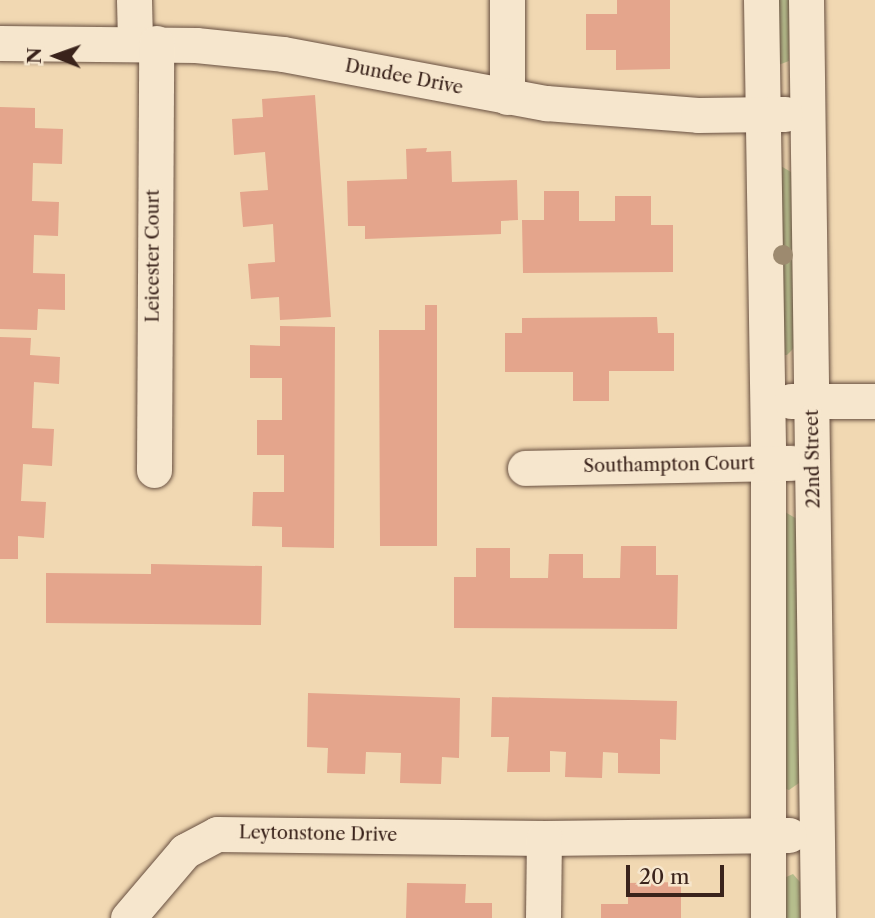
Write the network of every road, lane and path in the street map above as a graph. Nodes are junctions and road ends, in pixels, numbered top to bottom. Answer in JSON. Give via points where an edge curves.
{"nodes":[{"id":1,"x":134,"y":0,"type":"edge"},
{"id":2,"x":507,"y":0,"type":"edge"},
{"id":3,"x":761,"y":0,"type":"edge"},
{"id":4,"x":806,"y":0,"type":"edge"},
{"id":5,"x":145,"y":42,"type":"junction"},
{"id":6,"x":0,"y":43,"type":"edge"},
{"id":7,"x":507,"y":97,"type":"junction"},
{"id":8,"x":763,"y":114,"type":"junction"},
{"id":9,"x":807,"y":114,"type":"junction"},
{"id":10,"x":767,"y":401,"type":"junction"},
{"id":11,"x":875,"y":401,"type":"edge"},
{"id":12,"x":812,"y":402,"type":"junction"},
{"id":13,"x":813,"y":462,"type":"junction"},
{"id":14,"x":768,"y":463,"type":"junction"},
{"id":15,"x":525,"y":468,"type":"dead end"},
{"id":16,"x":154,"y":470,"type":"dead end"},
{"id":17,"x":817,"y":834,"type":"junction"},
{"id":18,"x":767,"y":835,"type":"junction"},
{"id":19,"x":544,"y":838,"type":"junction"},
{"id":20,"x":128,"y":918,"type":"edge"},
{"id":21,"x":543,"y":918,"type":"edge"},
{"id":22,"x":768,"y":918,"type":"edge"},
{"id":23,"x":818,"y":918,"type":"edge"}],
"edges":[{"from":1,"to":5,"type":"street","name":"Leicester Court"},
{"from":2,"to":7,"type":"street"},
{"from":3,"to":8,"type":"street"},
{"from":4,"to":9,"type":"street","name":"22nd Street"},
{"from":5,"to":6,"type":"street","name":"Dundee Drive"},
{"from":5,"to":7,"type":"street","name":"Dundee Drive","via":[[284,54]]},
{"from":5,"to":16,"type":"street","name":"Leicester Court"},
{"from":7,"to":8,"type":"street","name":"Dundee Drive","via":[[607,109]]},
{"from":8,"to":9,"type":"street","name":"Dundee Drive"},
{"from":8,"to":10,"type":"street"},
{"from":9,"to":12,"type":"street","name":"22nd Street"},
{"from":10,"to":12,"type":"street"},
{"from":10,"to":14,"type":"street"},
{"from":11,"to":12,"type":"street"},
{"from":12,"to":13,"type":"street","name":"22nd Street"},
{"from":13,"to":14,"type":"street","name":"Southampton Court"},
{"from":13,"to":17,"type":"street","name":"22nd Street"},
{"from":14,"to":15,"type":"street","name":"Southampton Court"},
{"from":14,"to":18,"type":"street"},
{"from":17,"to":18,"type":"street","name":"Leytonstone Drive"},
{"from":17,"to":23,"type":"street","name":"22nd Street"},
{"from":18,"to":19,"type":"street","name":"Leytonstone Drive"},
{"from":18,"to":22,"type":"street"},
{"from":19,"to":20,"type":"street","name":"Leytonstone Drive","via":[[217,834],[185,851]]},
{"from":19,"to":21,"type":"street"}]}
